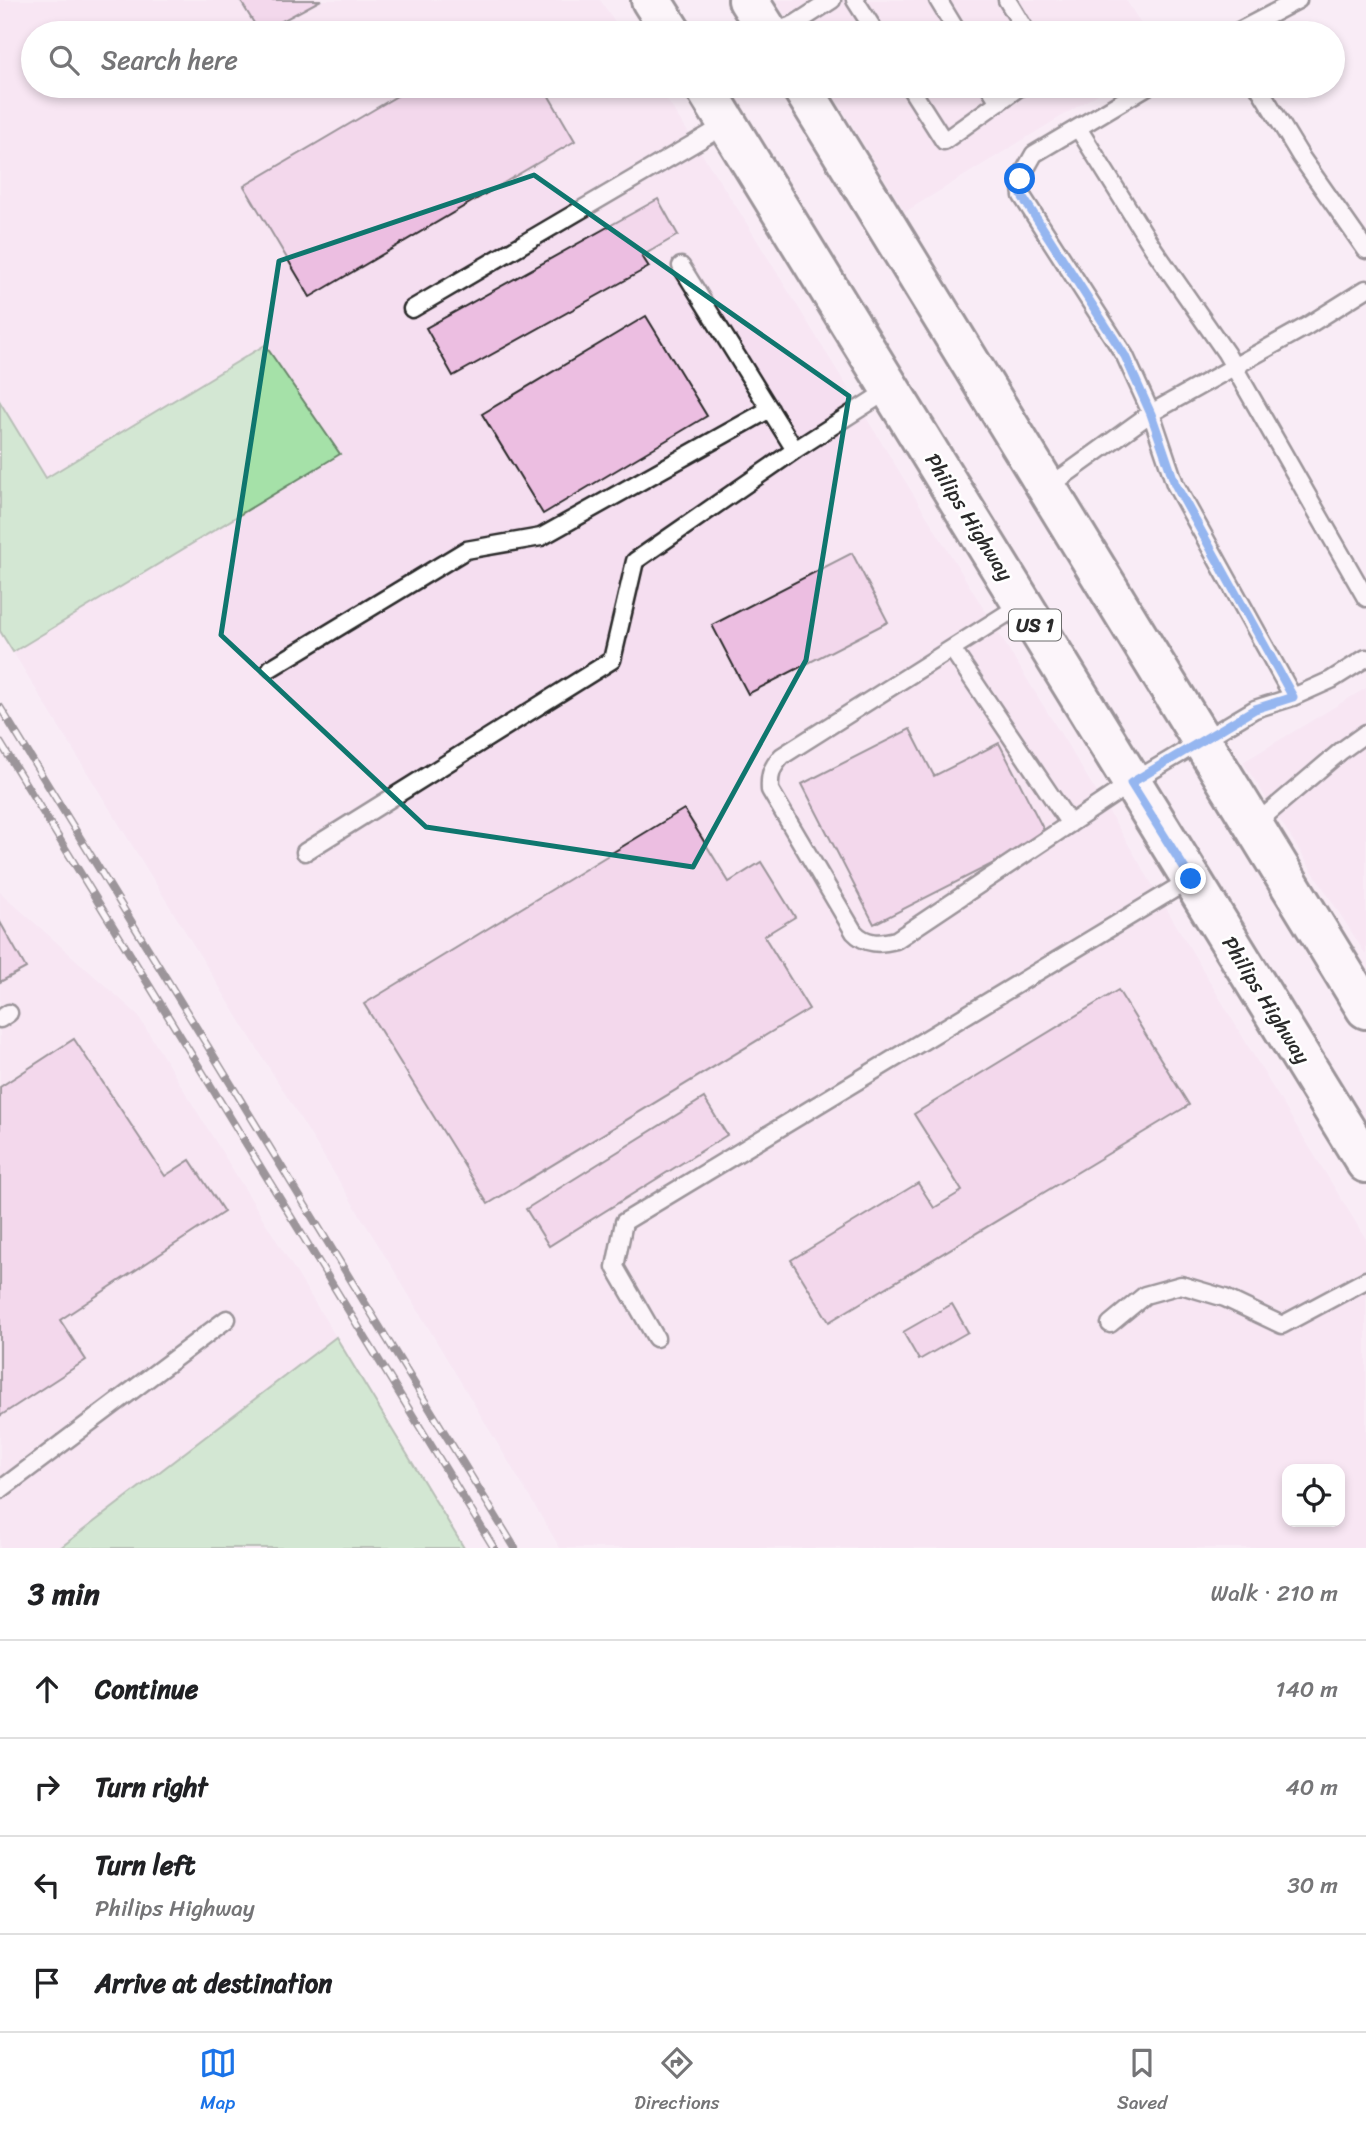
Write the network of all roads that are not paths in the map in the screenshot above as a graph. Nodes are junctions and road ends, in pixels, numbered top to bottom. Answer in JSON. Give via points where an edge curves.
{"nodes":[{"id":1,"x":651,"y":0,"type":"edge"},
{"id":2,"x":748,"y":0,"type":"edge"},
{"id":3,"x":832,"y":0,"type":"edge"},
{"id":4,"x":855,"y":0,"type":"edge"},
{"id":5,"x":938,"y":0,"type":"edge"},
{"id":6,"x":1007,"y":0,"type":"edge"},
{"id":7,"x":1298,"y":0,"type":"edge"},
{"id":8,"x":664,"y":21,"type":"edge"},
{"id":9,"x":762,"y":21,"type":"edge"},
{"id":10,"x":800,"y":21,"type":"edge"},
{"id":11,"x":868,"y":21,"type":"edge"},
{"id":12,"x":951,"y":21,"type":"edge"},
{"id":13,"x":1020,"y":21,"type":"edge"},
{"id":14,"x":1259,"y":21,"type":"edge"},
{"id":15,"x":711,"y":98,"type":"edge"},
{"id":16,"x":808,"y":98,"type":"edge"},
{"id":17,"x":917,"y":98,"type":"edge"},
{"id":18,"x":996,"y":98,"type":"edge"},
{"id":19,"x":1004,"y":98,"type":"edge"},
{"id":20,"x":1128,"y":98,"type":"edge"},
{"id":21,"x":1265,"y":98,"type":"edge"},
{"id":22,"x":999,"y":102,"type":"junction"},
{"id":23,"x":727,"y":124,"type":"junction"},
{"id":24,"x":1078,"y":128,"type":"junction"},
{"id":25,"x":1366,"y":250,"type":"edge"},
{"id":26,"x":681,"y":266,"type":"dead end"},
{"id":27,"x":1366,"y":289,"type":"edge"},
{"id":28,"x":412,"y":309,"type":"dead end"},
{"id":29,"x":1232,"y":367,"type":"junction"},
{"id":30,"x":890,"y":389,"type":"junction"},
{"id":31,"x":770,"y":409,"type":"junction"},
{"id":32,"x":1151,"y":414,"type":"junction"},
{"id":33,"x":795,"y":450,"type":"junction"},
{"id":34,"x":1048,"y":488,"type":"junction"},
{"id":35,"x":1366,"y":598,"type":"edge"},
{"id":36,"x":1022,"y":604,"type":"junction"},
{"id":37,"x":952,"y":649,"type":"junction"},
{"id":38,"x":1366,"y":658,"type":"edge"},
{"id":39,"x":271,"y":668,"type":"dead end"},
{"id":40,"x":1293,"y":697,"type":"junction"},
{"id":41,"x":1366,"y":733,"type":"edge"},
{"id":42,"x":1201,"y":741,"type":"junction"},
{"id":43,"x":1131,"y":783,"type":"junction"},
{"id":44,"x":1070,"y":824,"type":"junction"},
{"id":45,"x":1253,"y":825,"type":"junction"},
{"id":46,"x":305,"y":852,"type":"dead end"},
{"id":47,"x":1191,"y":879,"type":"junction"},
{"id":48,"x":1366,"y":1009,"type":"edge"},
{"id":49,"x":1366,"y":1163,"type":"edge"},
{"id":50,"x":1366,"y":1280,"type":"edge"},
{"id":51,"x":227,"y":1319,"type":"dead end"},
{"id":52,"x":1110,"y":1324,"type":"dead end"},
{"id":53,"x":656,"y":1338,"type":"dead end"},
{"id":54,"x":0,"y":1490,"type":"edge"}],
"edges":[{"from":1,"to":8,"type":"main road"},
{"from":2,"to":9,"type":"main road"},
{"from":3,"to":10,"type":"lane"},
{"from":4,"to":11,"type":"lane"},
{"from":5,"to":12,"type":"lane"},
{"from":6,"to":13,"type":"lane"},
{"from":7,"to":14,"type":"lane"},
{"from":15,"to":23,"type":"main road","name":"Philips Highway","number":"US 1"},
{"from":16,"to":34,"type":"main road"},
{"from":17,"to":22,"type":"lane","via":[[944,141]]},
{"from":18,"to":22,"type":"lane"},
{"from":19,"to":22,"type":"lane"},
{"from":20,"to":24,"type":"lane"},
{"from":21,"to":25,"type":"lane"},
{"from":23,"to":28,"type":"lane"},
{"from":23,"to":30,"type":"main road","name":"Philips Highway","number":"US 1"},
{"from":24,"to":29,"type":"lane"},
{"from":24,"to":32,"type":"lane","via":[[1034,154],[1020,179],[1022,196],[1125,356]]},
{"from":26,"to":31,"type":"lane"},
{"from":27,"to":29,"type":"lane"},
{"from":29,"to":32,"type":"lane"},
{"from":29,"to":35,"type":"lane"},
{"from":30,"to":33,"type":"lane"},
{"from":30,"to":36,"type":"main road","name":"Philips Highway","number":"US 1"},
{"from":31,"to":33,"type":"lane"},
{"from":31,"to":39,"type":"lane","via":[[541,537],[466,550]]},
{"from":32,"to":34,"type":"lane"},
{"from":32,"to":40,"type":"lane","via":[[1175,484]]},
{"from":33,"to":46,"type":"lane","via":[[635,562],[612,660]]},
{"from":34,"to":42,"type":"main road"},
{"from":36,"to":37,"type":"lane"},
{"from":36,"to":43,"type":"main road","name":"Philips Highway","number":"US 1"},
{"from":37,"to":44,"type":"lane"},
{"from":37,"to":44,"type":"lane","via":[[782,756],[769,776],[770,790],[853,932],[873,943],[896,940]]},
{"from":38,"to":40,"type":"lane"},
{"from":40,"to":42,"type":"lane","via":[[1255,709]]},
{"from":41,"to":45,"type":"lane"},
{"from":42,"to":43,"type":"lane"},
{"from":42,"to":45,"type":"main road"},
{"from":43,"to":44,"type":"lane"},
{"from":43,"to":47,"type":"main road","name":"Philips Highway","number":"US 1"},
{"from":45,"to":48,"type":"main road"},
{"from":47,"to":49,"type":"main road","name":"Philips Highway","number":"US 1"},
{"from":47,"to":53,"type":"lane","via":[[624,1222],[615,1267]]},
{"from":50,"to":52,"type":"lane","via":[[1282,1325],[1226,1298],[1181,1285],[1145,1296]]},
{"from":51,"to":54,"type":"lane"}]}
